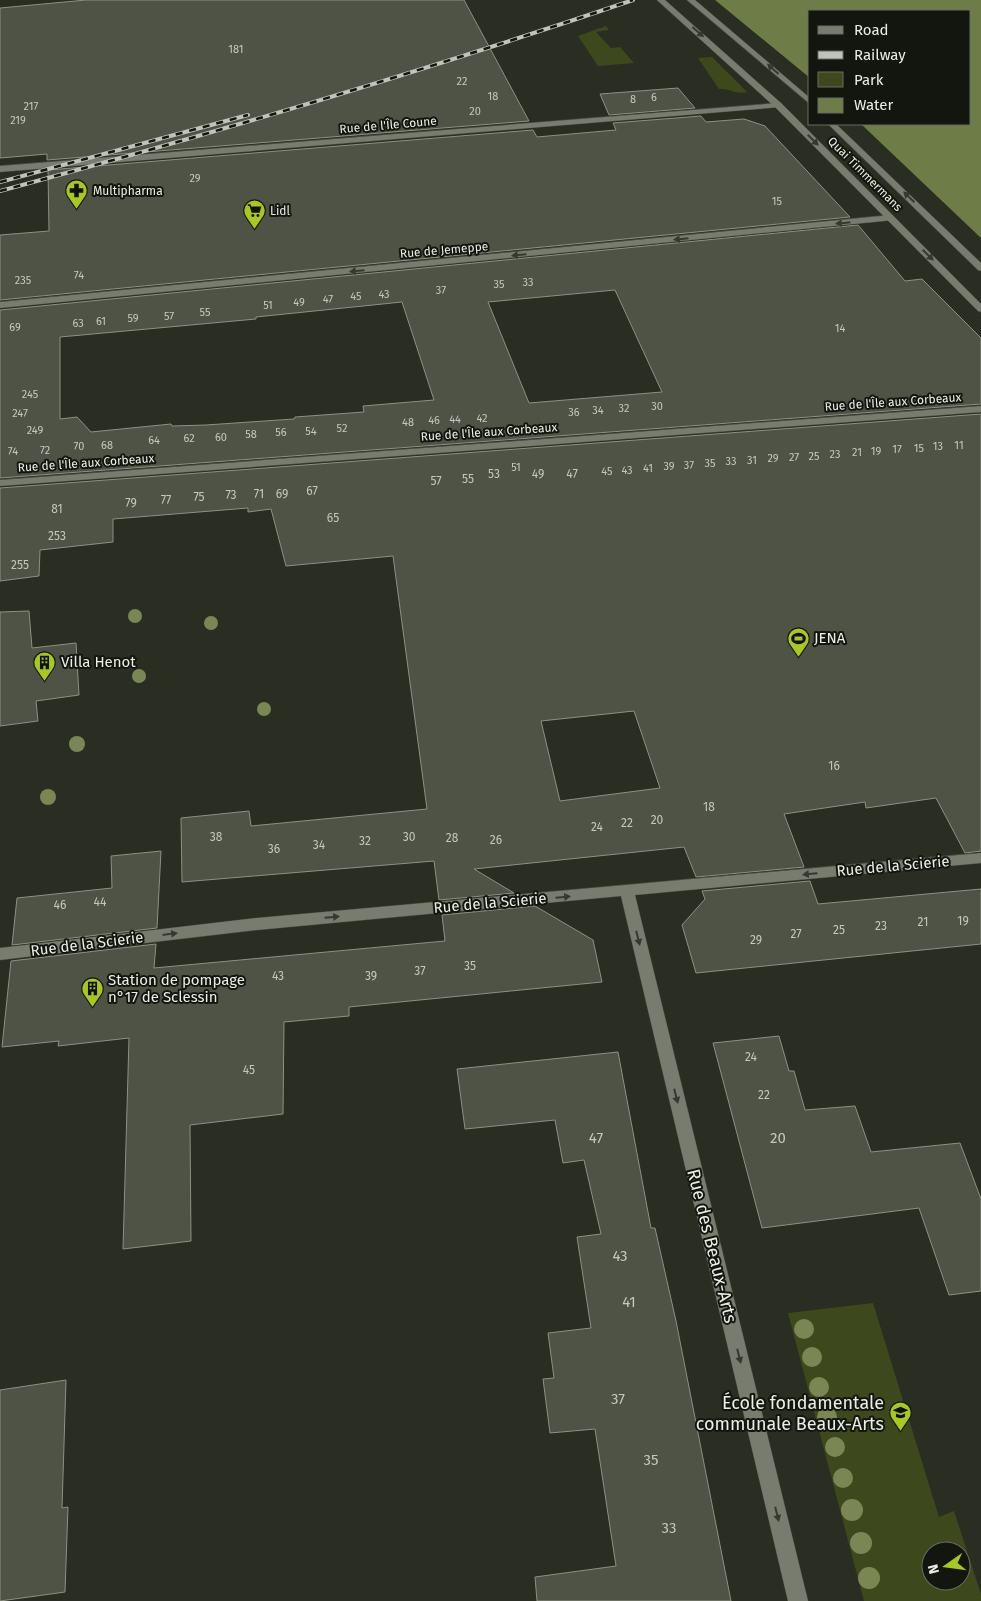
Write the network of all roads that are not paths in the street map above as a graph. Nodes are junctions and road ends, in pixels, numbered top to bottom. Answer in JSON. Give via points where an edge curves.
{"nodes":[{"id":1,"x":661,"y":0,"type":"edge"},
{"id":2,"x":691,"y":0,"type":"edge"},
{"id":3,"x":808,"y":100,"type":"edge"},
{"id":4,"x":778,"y":105,"type":"junction"},
{"id":5,"x":833,"y":125,"type":"edge"},
{"id":6,"x":0,"y":169,"type":"edge"},
{"id":7,"x":891,"y":218,"type":"junction"},
{"id":8,"x":981,"y":268,"type":"edge"},
{"id":9,"x":0,"y":305,"type":"edge"},
{"id":10,"x":981,"y":309,"type":"edge"},
{"id":11,"x":981,"y":409,"type":"edge"},
{"id":12,"x":0,"y":483,"type":"edge"},
{"id":13,"x":981,"y":858,"type":"edge"},
{"id":14,"x":626,"y":891,"type":"junction"},
{"id":15,"x":0,"y":954,"type":"edge"},
{"id":16,"x":798,"y":1601,"type":"edge"}],
"edges":[{"from":1,"to":4,"type":"street","name":"Quai Timmermans","one_way":true},
{"from":3,"to":2,"type":"street","one_way":true},
{"from":4,"to":6,"type":"street","name":"Rue de l'Île Coune"},
{"from":4,"to":7,"type":"street","name":"Quai Timmermans","one_way":true},
{"from":8,"to":5,"type":"street","name":"Quai Timmermans","one_way":true},
{"from":7,"to":9,"type":"street","name":"Rue de Jemeppe","one_way":true},
{"from":7,"to":10,"type":"street","name":"Quai Timmermans","one_way":true},
{"from":11,"to":12,"type":"street","name":"Rue de l'Île aux Corbeaux"},
{"from":13,"to":14,"type":"street","name":"Rue de la Scierie","one_way":true},
{"from":15,"to":14,"type":"street","name":"Rue de la Scierie","one_way":true,"via":[[258,924]]},
{"from":14,"to":16,"type":"street","name":"Rue des Beaux-Arts","one_way":true}]}
